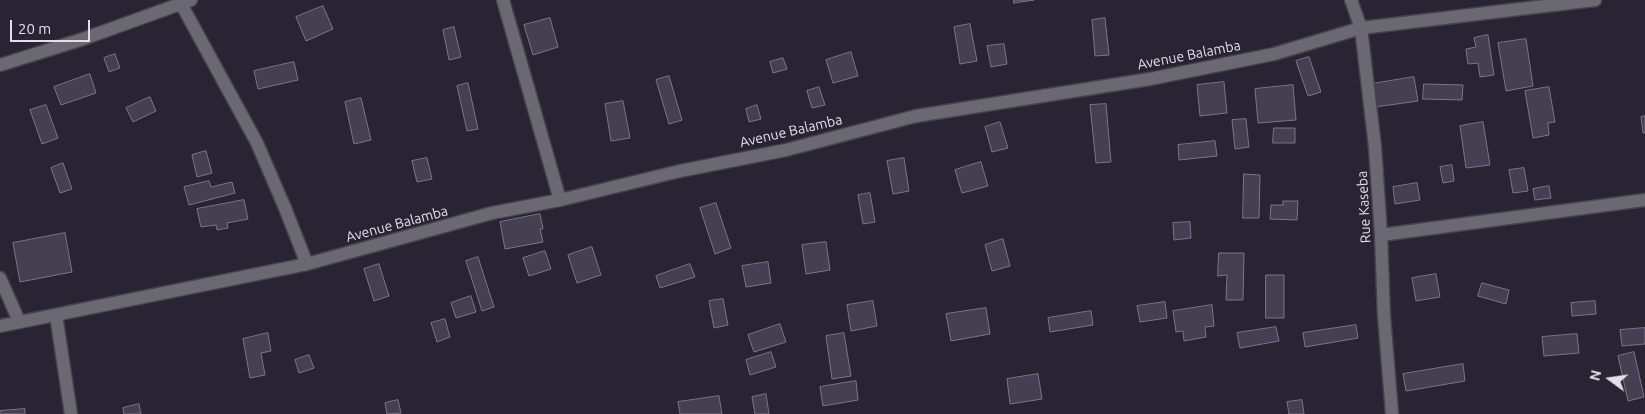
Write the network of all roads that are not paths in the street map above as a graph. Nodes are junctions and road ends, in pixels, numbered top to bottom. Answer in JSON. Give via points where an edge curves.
{"nodes":[{"id":1,"x":503,"y":0,"type":"edge"},
{"id":2,"x":1351,"y":0,"type":"edge"},
{"id":3,"x":1595,"y":0,"type":"edge"},
{"id":4,"x":184,"y":1,"type":"edge"},
{"id":5,"x":1361,"y":28,"type":"junction"},
{"id":6,"x":0,"y":65,"type":"edge"},
{"id":7,"x":560,"y":200,"type":"junction"},
{"id":8,"x":1645,"y":200,"type":"edge"},
{"id":9,"x":1381,"y":235,"type":"junction"},
{"id":10,"x":307,"y":264,"type":"junction"},
{"id":11,"x":0,"y":278,"type":"edge"},
{"id":12,"x":56,"y":315,"type":"junction"},
{"id":13,"x":19,"y":321,"type":"junction"},
{"id":14,"x":0,"y":326,"type":"edge"},
{"id":15,"x":72,"y":414,"type":"edge"},
{"id":16,"x":1392,"y":414,"type":"edge"}],
"edges":[{"from":1,"to":7,"type":"street"},
{"from":2,"to":5,"type":"street","name":"Rue Kaseba"},
{"from":3,"to":5,"type":"street","name":"Avenue Balamba"},
{"from":4,"to":6,"type":"street","via":[[83,39]]},
{"from":4,"to":10,"type":"street","via":[[257,143]]},
{"from":5,"to":7,"type":"street","name":"Avenue Balamba","via":[[1274,54],[1150,79],[916,116],[786,150]]},
{"from":5,"to":9,"type":"street","name":"Rue Kaseba","via":[[1376,147]]},
{"from":7,"to":10,"type":"street","name":"Avenue Balamba","via":[[492,213]]},
{"from":8,"to":9,"type":"street"},
{"from":9,"to":16,"type":"street","name":"Rue Kaseba"},
{"from":10,"to":12,"type":"street","name":"Avenue Balamba"},
{"from":11,"to":13,"type":"street"},
{"from":12,"to":13,"type":"street","name":"Avenue Balamba"},
{"from":12,"to":15,"type":"street"},
{"from":13,"to":14,"type":"street","name":"Avenue Balamba"}]}
